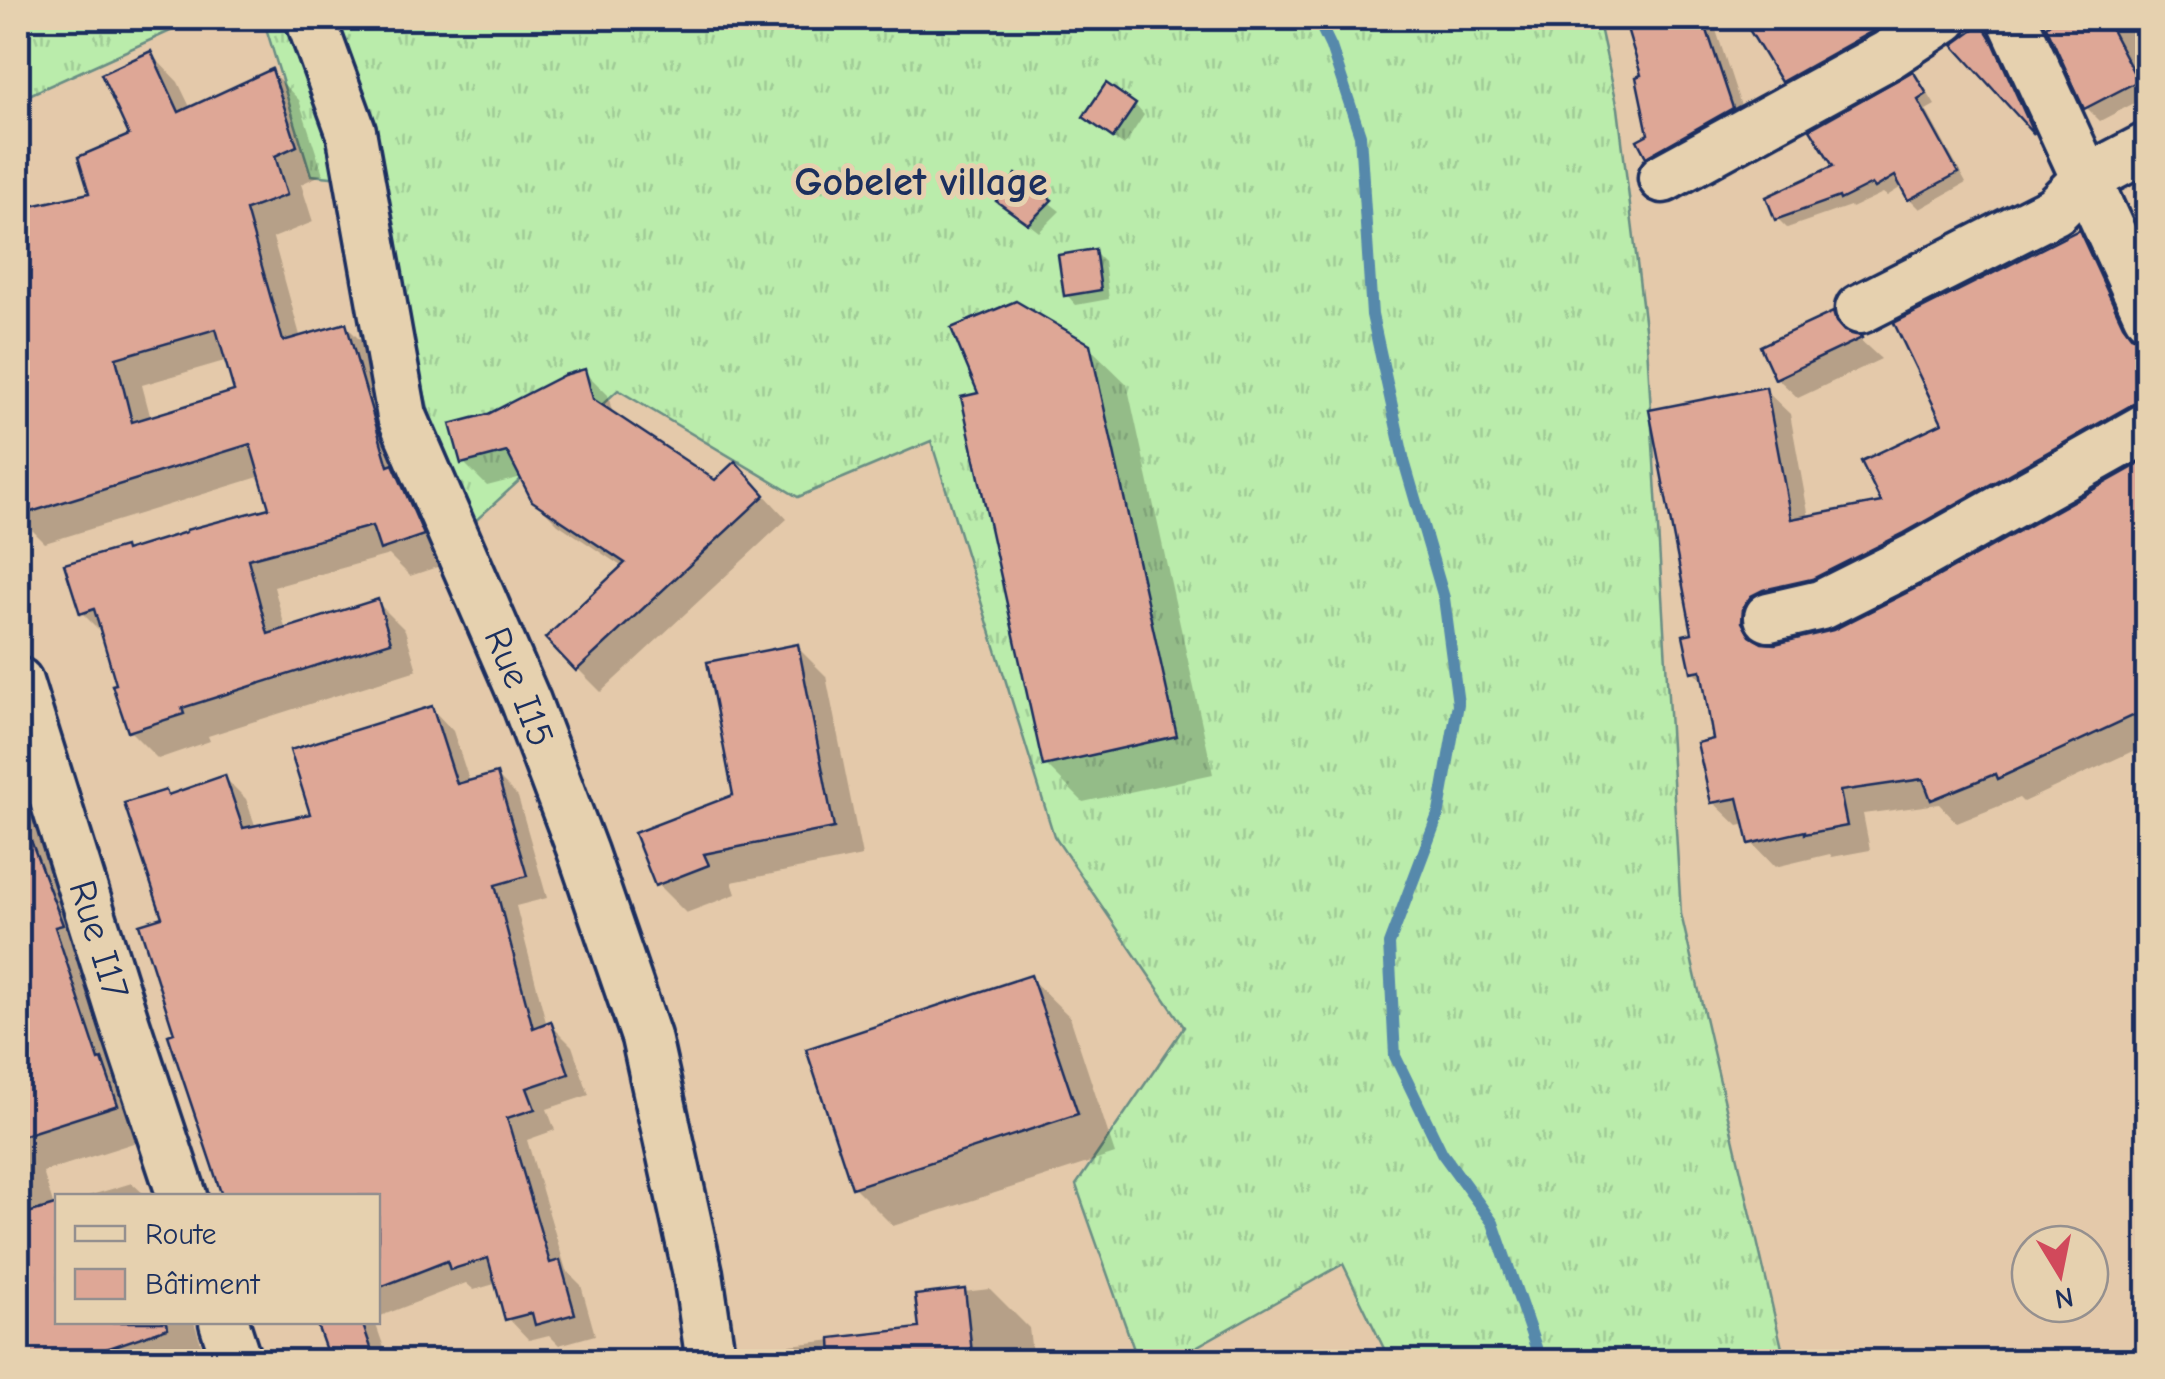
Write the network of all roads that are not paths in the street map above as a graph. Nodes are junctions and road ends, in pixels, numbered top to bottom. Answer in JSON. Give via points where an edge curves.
{"nodes":[{"id":1,"x":310,"y":18,"type":"edge"},
{"id":2,"x":1944,"y":18,"type":"edge"},
{"id":3,"x":2012,"y":18,"type":"edge"},
{"id":4,"x":2148,"y":147,"type":"edge"},
{"id":5,"x":1664,"y":178,"type":"dead end"},
{"id":6,"x":2085,"y":180,"type":"junction"},
{"id":7,"x":1860,"y":309,"type":"dead end"},
{"id":8,"x":2148,"y":314,"type":"edge"},
{"id":9,"x":2148,"y":427,"type":"edge"},
{"id":10,"x":1770,"y":617,"type":"dead end"},
{"id":11,"x":18,"y":682,"type":"edge"},
{"id":12,"x":181,"y":1194,"type":"edge"},
{"id":13,"x":225,"y":1324,"type":"edge"},
{"id":14,"x":238,"y":1362,"type":"edge"},
{"id":15,"x":711,"y":1362,"type":"edge"}],
"edges":[{"from":1,"to":15,"type":"street","name":"Rue I15","via":[[352,131],[402,416],[526,702],[646,1037]]},
{"from":2,"to":5,"type":"street","via":[[1888,56]]},
{"from":3,"to":6,"type":"street"},
{"from":4,"to":6,"type":"street"},
{"from":6,"to":7,"type":"street","via":[[2055,210]]},
{"from":6,"to":8,"type":"street"},
{"from":9,"to":10,"type":"street","via":[[1918,558],[1820,605]]},
{"from":11,"to":12,"type":"street","name":"Rue I17"},
{"from":13,"to":14,"type":"street"}]}
